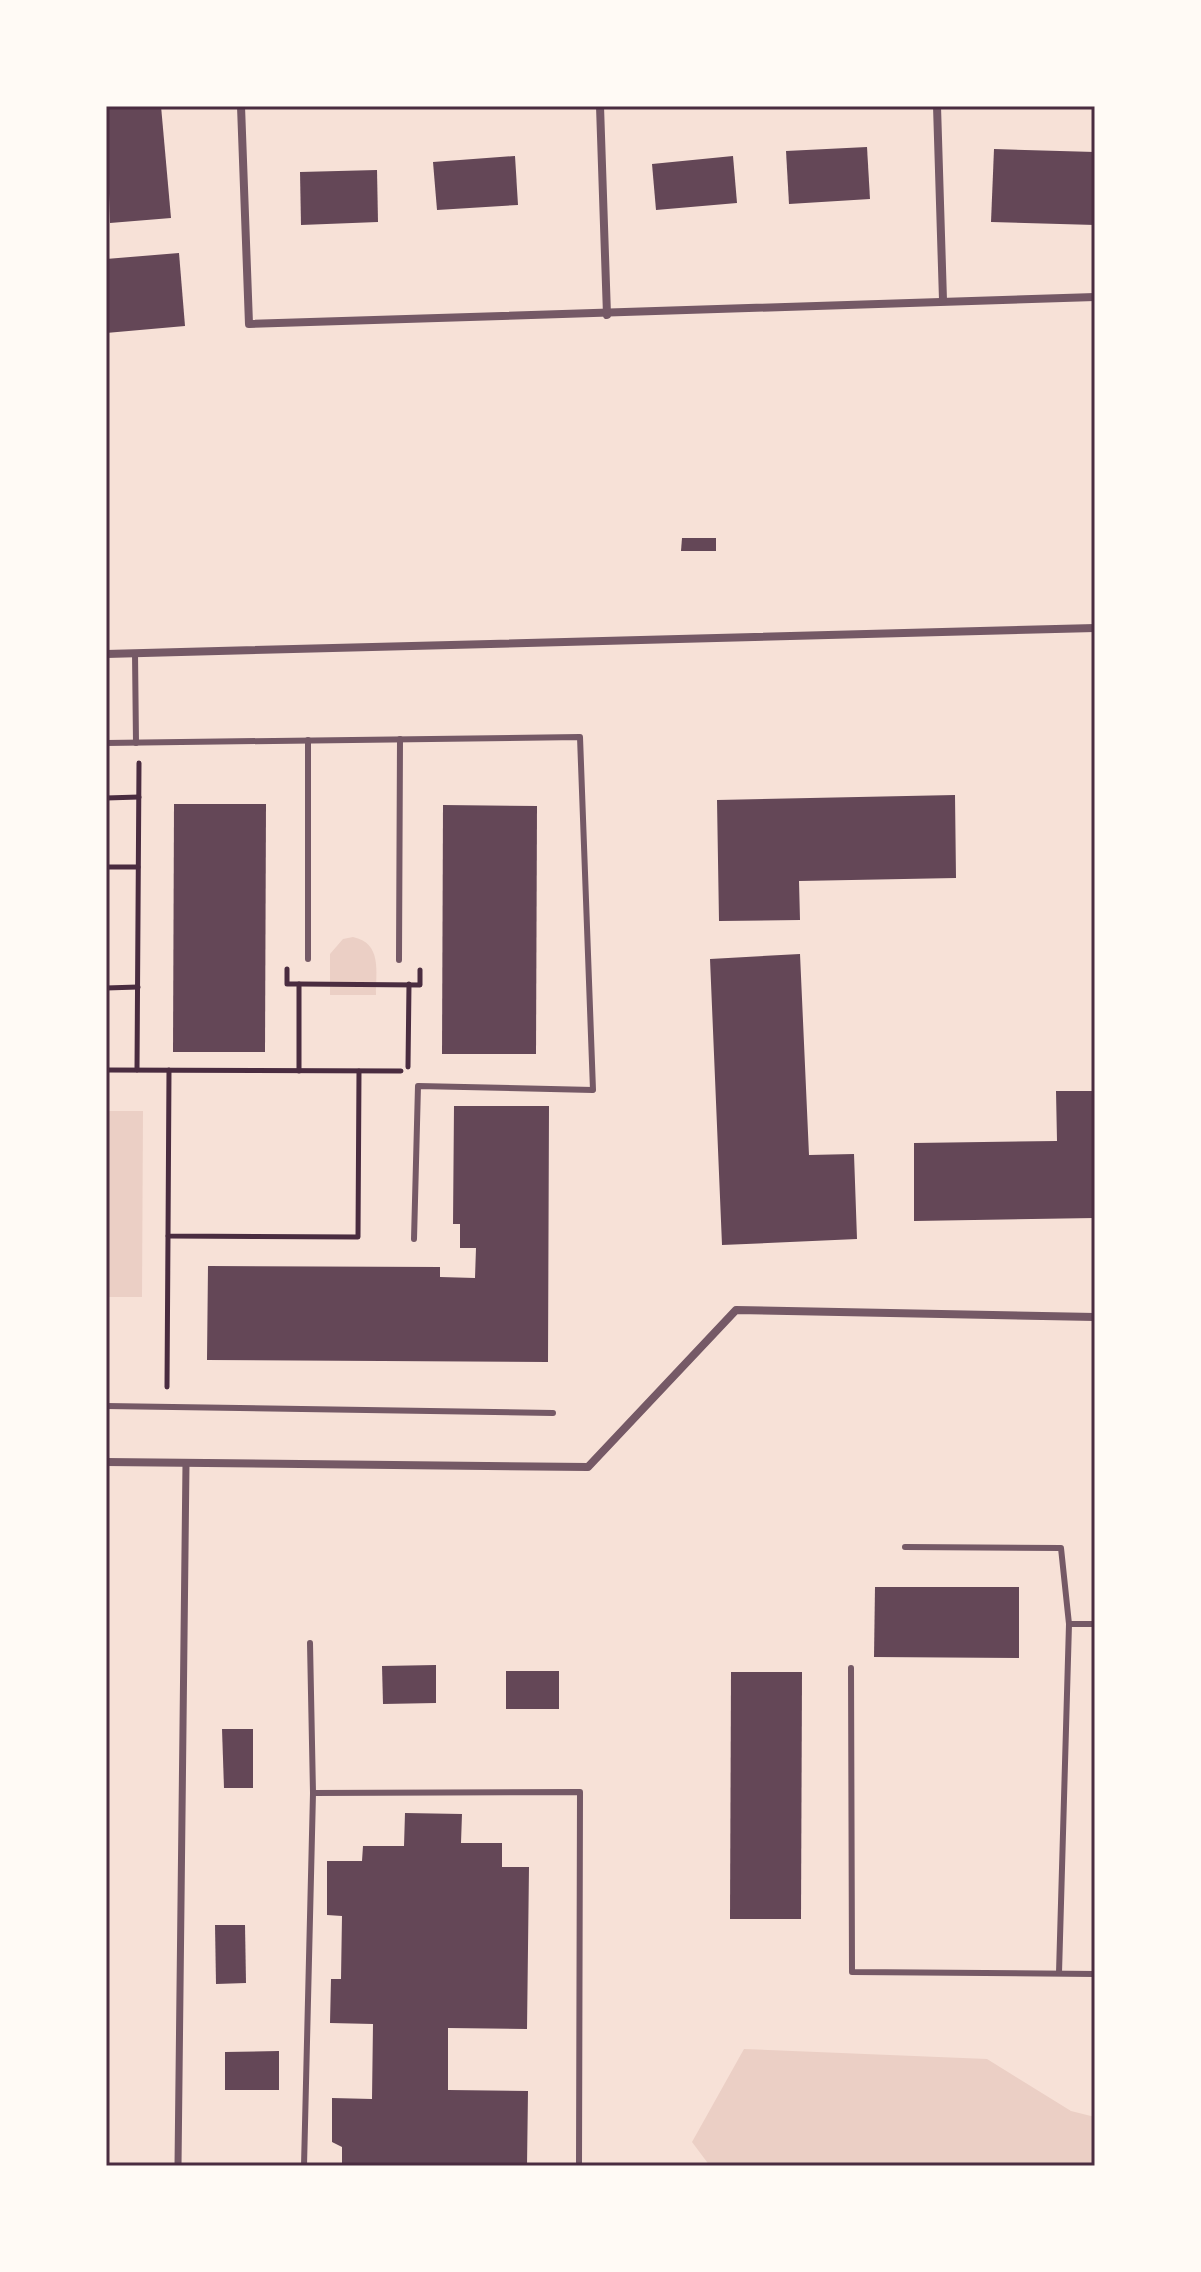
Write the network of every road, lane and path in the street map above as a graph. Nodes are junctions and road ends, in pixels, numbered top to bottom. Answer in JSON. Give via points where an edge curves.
{"nodes":[{"id":1,"x":241,"y":106,"type":"edge"},
{"id":2,"x":600,"y":106,"type":"edge"},
{"id":3,"x":937,"y":106,"type":"edge"},
{"id":4,"x":1095,"y":297,"type":"edge"},
{"id":5,"x":943,"y":300,"type":"junction"},
{"id":6,"x":607,"y":315,"type":"junction"},
{"id":7,"x":1095,"y":628,"type":"edge"},
{"id":8,"x":135,"y":653,"type":"junction"},
{"id":9,"x":106,"y":654,"type":"edge"},
{"id":10,"x":400,"y":739,"type":"junction"},
{"id":11,"x":308,"y":740,"type":"junction"},
{"id":12,"x":137,"y":742,"type":"junction"},
{"id":13,"x":106,"y":743,"type":"edge"},
{"id":14,"x":139,"y":797,"type":"junction"},
{"id":15,"x":106,"y":798,"type":"edge"},
{"id":16,"x":106,"y":867,"type":"edge"},
{"id":17,"x":138,"y":867,"type":"junction"},
{"id":18,"x":287,"y":953,"type":"dead end"},
{"id":19,"x":308,"y":959,"type":"dead end"},
{"id":20,"x":399,"y":960,"type":"dead end"},
{"id":21,"x":420,"y":969,"type":"dead end"},
{"id":22,"x":299,"y":984,"type":"junction"},
{"id":23,"x":409,"y":984,"type":"junction"},
{"id":24,"x":138,"y":987,"type":"junction"},
{"id":25,"x":106,"y":988,"type":"edge"},
{"id":26,"x":106,"y":1070,"type":"edge"},
{"id":27,"x":137,"y":1070,"type":"junction"},
{"id":28,"x":169,"y":1070,"type":"junction"},
{"id":29,"x":299,"y":1071,"type":"junction"},
{"id":30,"x":359,"y":1071,"type":"junction"},
{"id":31,"x":168,"y":1236,"type":"junction"},
{"id":32,"x":414,"y":1239,"type":"dead end"},
{"id":33,"x":1095,"y":1317,"type":"edge"},
{"id":34,"x":106,"y":1406,"type":"edge"},
{"id":35,"x":167,"y":1407,"type":"junction"},
{"id":36,"x":553,"y":1413,"type":"dead end"},
{"id":37,"x":106,"y":1462,"type":"edge"},
{"id":38,"x":186,"y":1463,"type":"junction"},
{"id":39,"x":905,"y":1547,"type":"dead end"},
{"id":40,"x":1069,"y":1624,"type":"junction"},
{"id":41,"x":1095,"y":1624,"type":"edge"},
{"id":42,"x":310,"y":1643,"type":"dead end"},
{"id":43,"x":851,"y":1668,"type":"dead end"},
{"id":44,"x":313,"y":1793,"type":"junction"},
{"id":45,"x":1059,"y":1973,"type":"junction"},
{"id":46,"x":1095,"y":1974,"type":"edge"},
{"id":47,"x":178,"y":2166,"type":"edge"},
{"id":48,"x":304,"y":2166,"type":"edge"},
{"id":49,"x":579,"y":2166,"type":"edge"}],
"edges":[{"from":1,"to":6,"type":"street","via":[[249,324]]},
{"from":2,"to":6,"type":"street"},
{"from":3,"to":5,"type":"street"},
{"from":4,"to":5,"type":"street"},
{"from":5,"to":6,"type":"street"},
{"from":7,"to":8,"type":"street"},
{"from":8,"to":9,"type":"street"},
{"from":8,"to":12,"type":"lane"},
{"from":10,"to":11,"type":"lane"},
{"from":10,"to":20,"type":"lane"},
{"from":10,"to":32,"type":"lane","via":[[580,737],[593,1090],[418,1086]]},
{"from":11,"to":12,"type":"lane"},
{"from":11,"to":19,"type":"lane"},
{"from":12,"to":13,"type":"lane"},
{"from":12,"to":14,"type":"path"},
{"from":14,"to":15,"type":"path"},
{"from":14,"to":17,"type":"path"},
{"from":16,"to":17,"type":"path"},
{"from":17,"to":24,"type":"path"},
{"from":18,"to":22,"type":"path","via":[[287,984]]},
{"from":21,"to":23,"type":"path","via":[[420,985]]},
{"from":22,"to":23,"type":"path"},
{"from":22,"to":29,"type":"path"},
{"from":23,"to":30,"type":"path","via":[[408,1072]]},
{"from":24,"to":25,"type":"path"},
{"from":24,"to":27,"type":"path"},
{"from":26,"to":27,"type":"path"},
{"from":27,"to":28,"type":"path"},
{"from":28,"to":29,"type":"path"},
{"from":28,"to":31,"type":"path"},
{"from":29,"to":30,"type":"path"},
{"from":30,"to":31,"type":"path","via":[[358,1237]]},
{"from":31,"to":35,"type":"path"},
{"from":33,"to":38,"type":"street","via":[[736,1310],[588,1467]]},
{"from":34,"to":35,"type":"lane"},
{"from":35,"to":36,"type":"lane"},
{"from":37,"to":38,"type":"street"},
{"from":38,"to":47,"type":"street"},
{"from":39,"to":40,"type":"lane","via":[[1061,1548]]},
{"from":40,"to":41,"type":"lane"},
{"from":40,"to":45,"type":"lane"},
{"from":42,"to":44,"type":"lane"},
{"from":43,"to":45,"type":"lane","via":[[852,1972]]},
{"from":44,"to":48,"type":"lane"},
{"from":44,"to":49,"type":"lane","via":[[580,1792]]},
{"from":45,"to":46,"type":"lane"}]}
